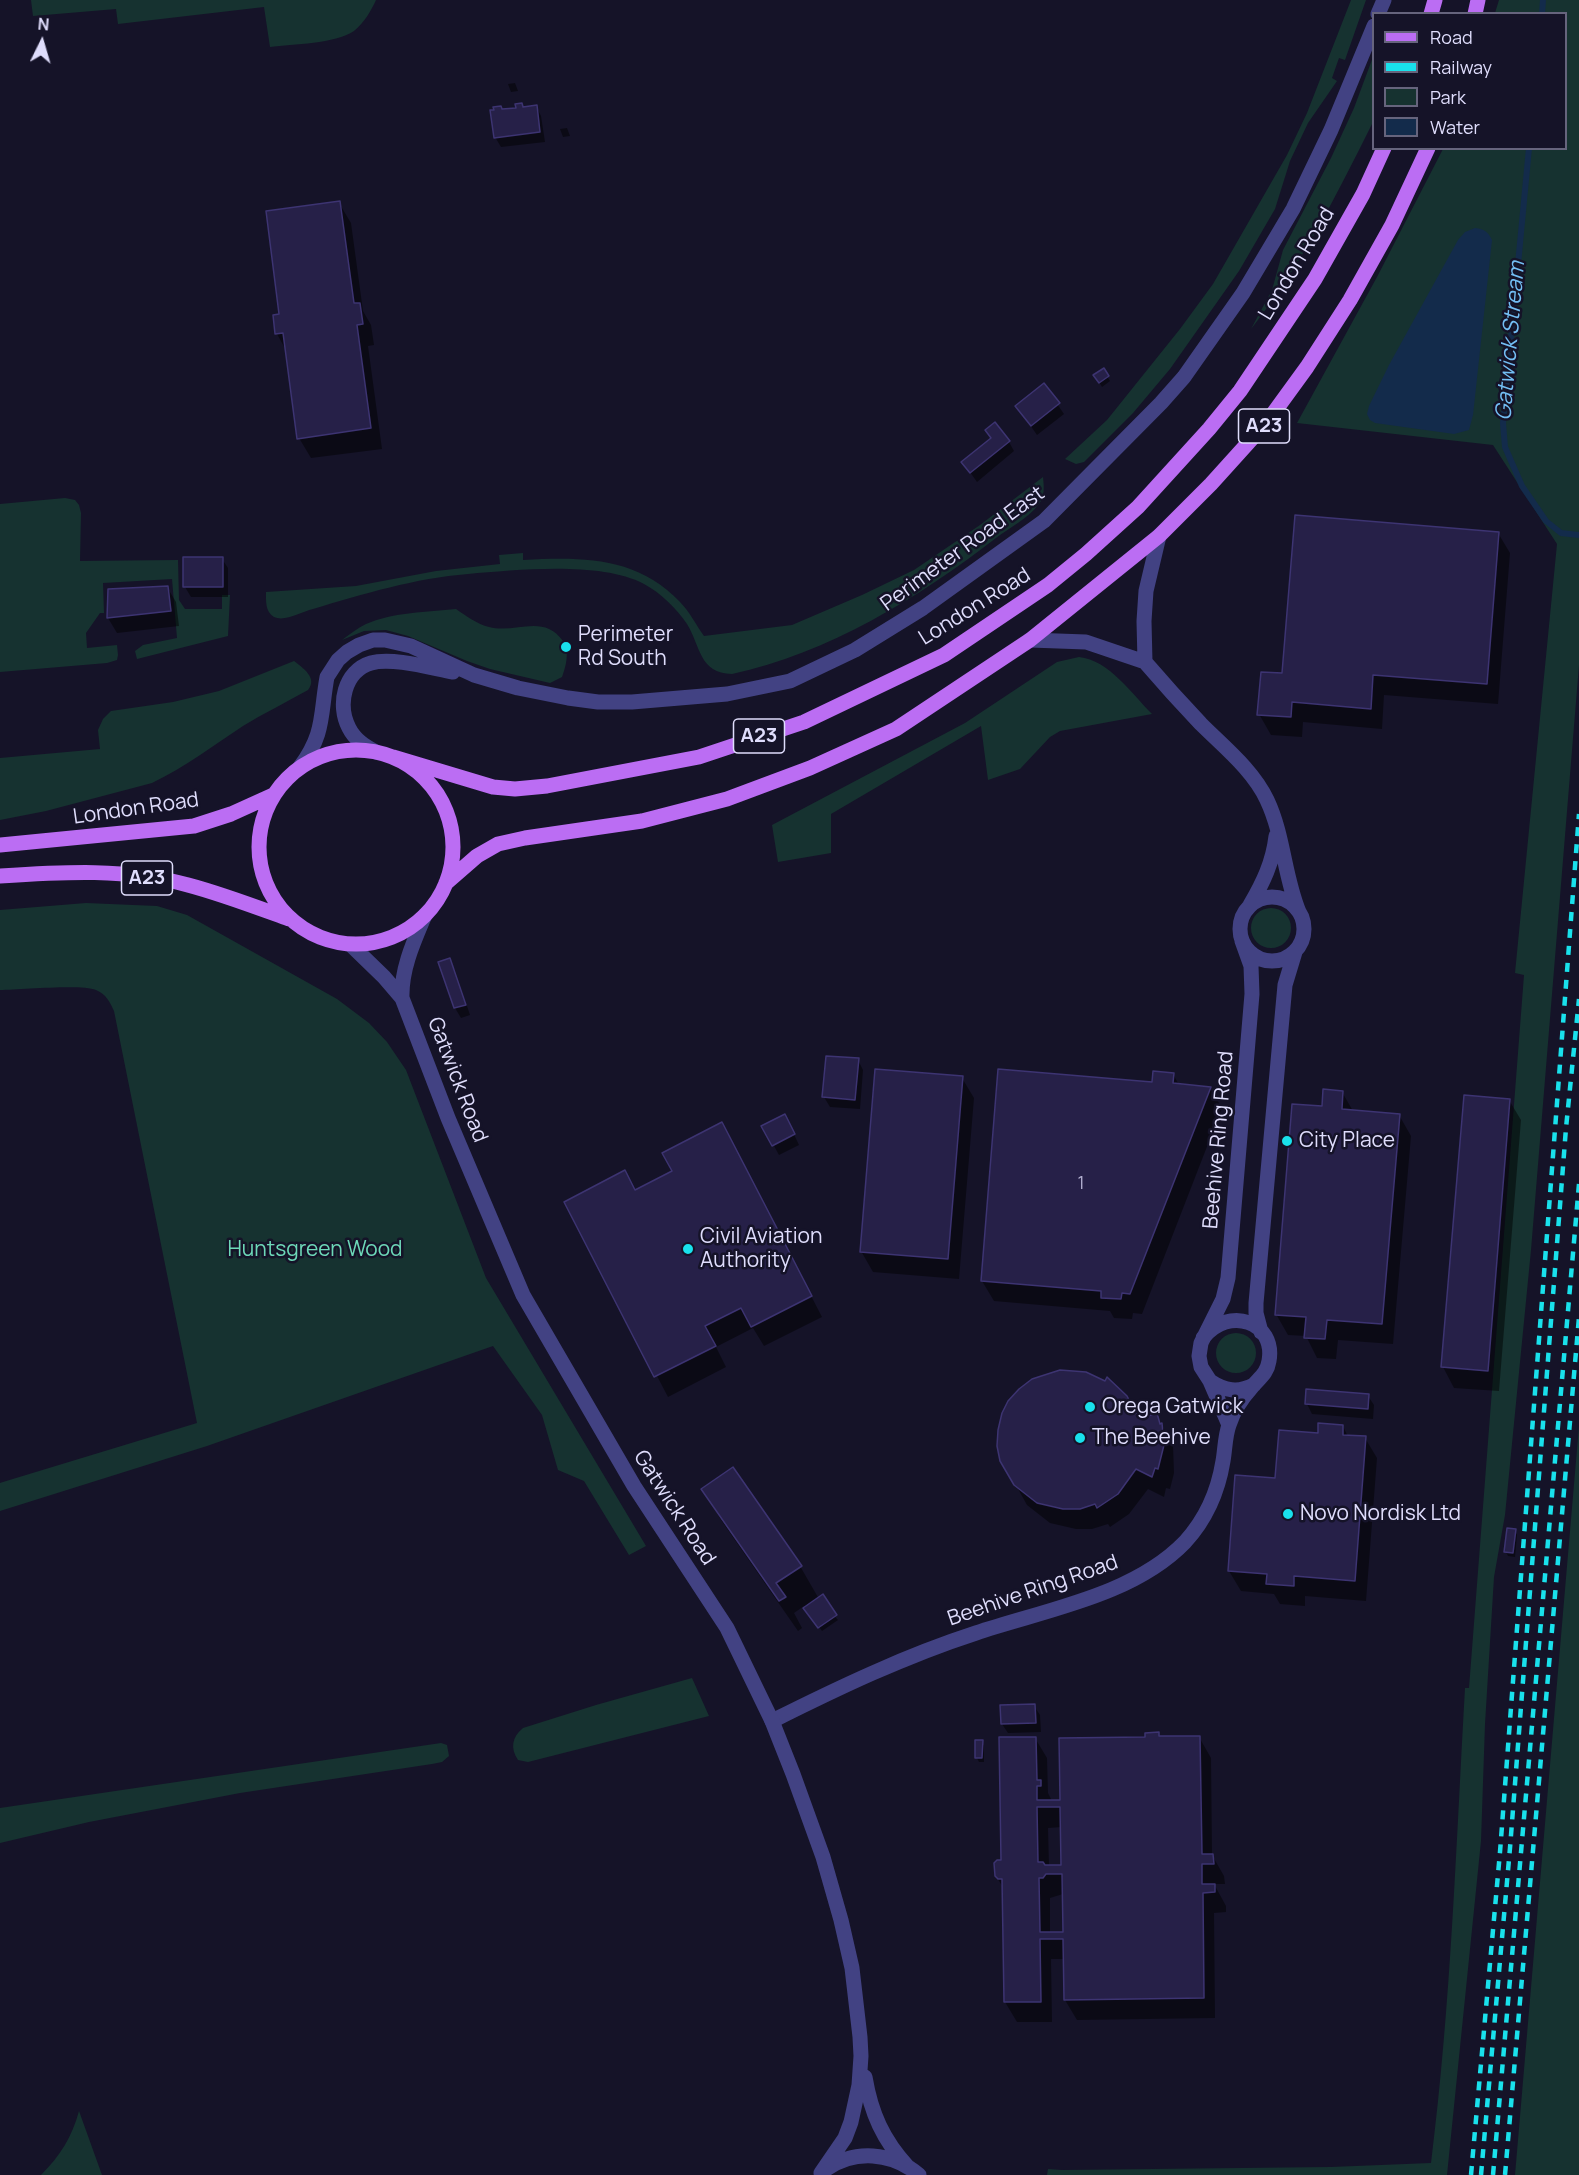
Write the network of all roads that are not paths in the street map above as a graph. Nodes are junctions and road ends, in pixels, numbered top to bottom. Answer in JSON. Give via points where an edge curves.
{"nodes":[{"id":1,"x":1372,"y":31,"type":"edge"},
{"id":2,"x":1383,"y":150,"type":"edge"},
{"id":3,"x":1427,"y":150,"type":"edge"},
{"id":4,"x":1159,"y":536,"type":"junction"},
{"id":5,"x":1030,"y":640,"type":"junction"},
{"id":6,"x":1145,"y":662,"type":"junction"},
{"id":7,"x":474,"y":675,"type":"junction"},
{"id":8,"x":376,"y":752,"type":"junction"},
{"id":9,"x":393,"y":757,"type":"junction"},
{"id":10,"x":300,"y":767,"type":"junction"},
{"id":11,"x":273,"y":795,"type":"junction"},
{"id":12,"x":1276,"y":826,"type":"junction"},
{"id":13,"x":0,"y":845,"type":"edge"},
{"id":14,"x":0,"y":876,"type":"edge"},
{"id":15,"x":446,"y":883,"type":"junction"},
{"id":16,"x":1299,"y":912,"type":"junction"},
{"id":17,"x":1245,"y":913,"type":"junction"},
{"id":18,"x":425,"y":915,"type":"junction"},
{"id":19,"x":289,"y":919,"type":"junction"},
{"id":20,"x":1242,"y":940,"type":"junction"},
{"id":21,"x":351,"y":945,"type":"junction"},
{"id":22,"x":1295,"y":952,"type":"junction"},
{"id":23,"x":402,"y":998,"type":"junction"},
{"id":24,"x":1261,"y":1332,"type":"junction"},
{"id":25,"x":1203,"y":1338,"type":"junction"},
{"id":26,"x":1210,"y":1381,"type":"junction"},
{"id":27,"x":1254,"y":1385,"type":"junction"},
{"id":28,"x":1229,"y":1425,"type":"junction"},
{"id":29,"x":772,"y":1721,"type":"junction"},
{"id":30,"x":861,"y":2056,"type":"junction"},
{"id":31,"x":917,"y":2172,"type":"edge"},
{"id":32,"x":820,"y":2174,"type":"edge"}],
"edges":[{"from":1,"to":7,"type":"street","name":"Perimeter Road East","via":[[1293,209],[1243,293],[1184,377],[1044,521],[995,557],[855,650],[789,681],[727,694],[610,702],[543,694]]},
{"from":2,"to":9,"type":"main road","name":"London Road","number":"A23","via":[[1364,194],[1289,320],[1240,391],[1177,466],[1138,507],[1048,585],[944,655],[804,722],[709,753],[547,786],[494,787]]},
{"from":3,"to":4,"type":"main road","number":"A23","via":[[1392,225],[1306,368],[1268,422]]},
{"from":4,"to":5,"type":"main road","number":"A23"},
{"from":4,"to":6,"type":"street","via":[[1146,591]]},
{"from":5,"to":6,"type":"street","via":[[1086,642]]},
{"from":5,"to":15,"type":"main road","number":"A23","via":[[896,729],[810,768],[727,799],[642,821],[498,844]]},
{"from":6,"to":12,"type":"street","via":[[1255,780]]},
{"from":7,"to":8,"type":"street","name":"Perimeter Road East","via":[[384,661],[363,666],[354,673],[345,690],[346,720],[362,744]]},
{"from":7,"to":10,"type":"street","name":"Perimeter Road East","via":[[398,642],[373,640],[359,645],[330,669],[318,735]]},
{"from":8,"to":9,"type":"main road"},
{"from":8,"to":10,"type":"main road","via":[[337,752]]},
{"from":9,"to":15,"type":"main road","via":[[425,776],[443,801],[450,819],[453,852]]},
{"from":10,"to":11,"type":"main road"},
{"from":11,"to":13,"type":"main road","name":"London Road","number":"A23","via":[[194,826]]},
{"from":11,"to":19,"type":"main road","via":[[262,818],[258,853],[265,885]]},
{"from":12,"to":16,"type":"street"},
{"from":12,"to":17,"type":"street","via":[[1267,874]]},
{"from":14,"to":19,"type":"main road","number":"A23","via":[[85,872],[133,875],[187,884]]},
{"from":15,"to":18,"type":"main road"},
{"from":16,"to":17,"type":"street","via":[[1286,901],[1270,898],[1253,904]]},
{"from":16,"to":22,"type":"street","via":[[1304,934]]},
{"from":17,"to":20,"type":"street","via":[[1240,926]]},
{"from":18,"to":21,"type":"main road","via":[[406,931],[388,939]]},
{"from":18,"to":23,"type":"street","name":"Gatwick Road","via":[[406,965]]},
{"from":19,"to":21,"type":"main road","via":[[305,931]]},
{"from":20,"to":22,"type":"street","via":[[1247,950],[1265,960],[1282,960]]},
{"from":20,"to":25,"type":"street","name":"Beehive Ring Road","via":[[1251,966],[1252,994],[1228,1278],[1223,1299]]},
{"from":21,"to":23,"type":"street","name":"Gatwick Road"},
{"from":22,"to":24,"type":"street","name":"Beehive Ring Road","via":[[1285,985],[1256,1303]]},
{"from":23,"to":29,"type":"street","name":"Gatwick Road","via":[[523,1295],[634,1486],[727,1628]]},
{"from":24,"to":25,"type":"street","via":[[1248,1323],[1230,1320],[1215,1326]]},
{"from":24,"to":27,"type":"street","name":"Beehive Ring Road","via":[[1269,1348],[1269,1359],[1266,1372]]},
{"from":25,"to":26,"type":"street","name":"Beehive Ring Road","via":[[1200,1361]]},
{"from":26,"to":27,"type":"street","via":[[1232,1390]]},
{"from":26,"to":28,"type":"street","name":"Beehive Ring Road"},
{"from":27,"to":28,"type":"street","name":"Beehive Ring Road"},
{"from":28,"to":29,"type":"street","name":"Beehive Ring Road","via":[[1219,1482],[1210,1507],[1193,1533],[1159,1564],[1065,1607],[976,1633],[863,1676]]},
{"from":29,"to":30,"type":"street","name":"Gatwick Road","via":[[823,1857],[841,1920],[854,1984]]},
{"from":30,"to":31,"type":"street","name":"Gatwick Road","via":[[877,2124],[893,2150]]},
{"from":30,"to":32,"type":"street","name":"Gatwick Road","via":[[851,2122],[845,2138]]},
{"from":31,"to":32,"type":"street","via":[[888,2158],[863,2155],[841,2161]]}]}
